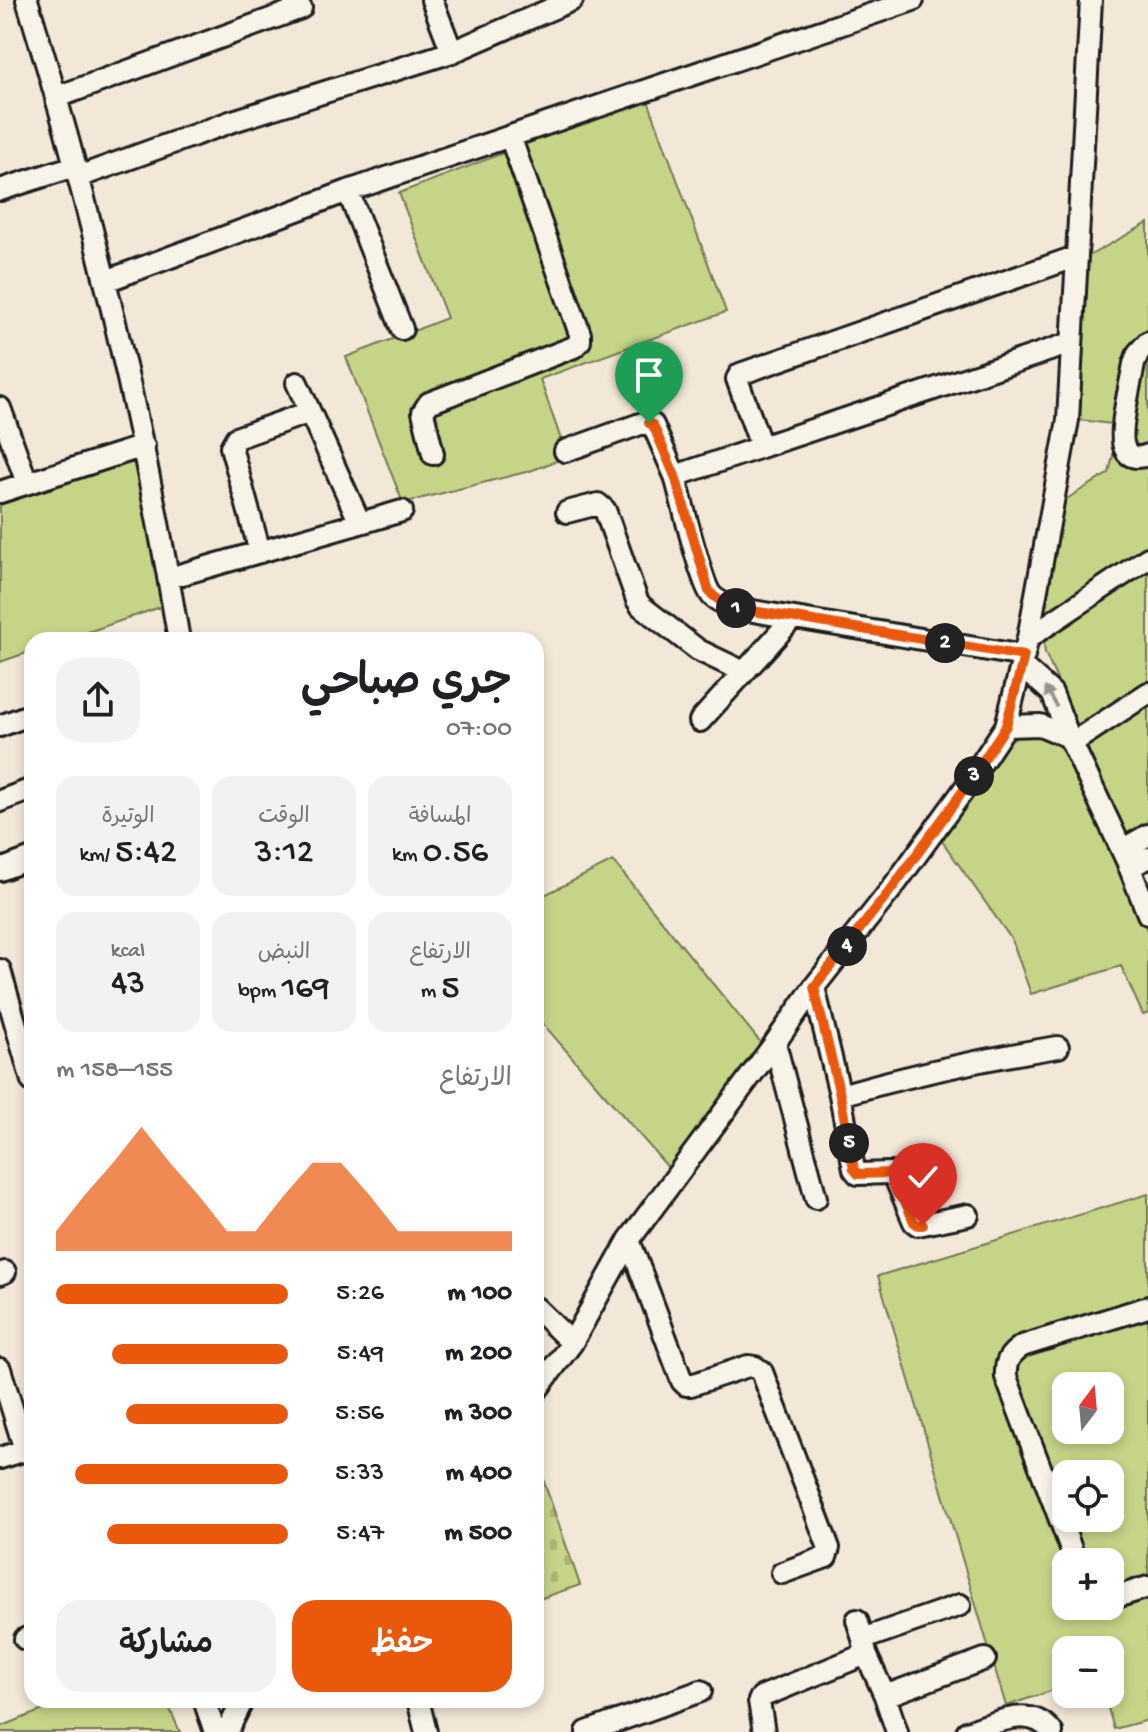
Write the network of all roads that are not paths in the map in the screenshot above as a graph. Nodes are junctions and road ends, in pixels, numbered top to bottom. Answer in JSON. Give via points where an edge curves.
{"nodes":[{"id":1,"x":27,"y":0,"type":"edge"},
{"id":2,"x":432,"y":0,"type":"edge"},
{"id":3,"x":572,"y":0,"type":"edge"},
{"id":4,"x":913,"y":0,"type":"edge"},
{"id":5,"x":1091,"y":0,"type":"edge"},
{"id":6,"x":871,"y":7,"type":"edge"},
{"id":7,"x":301,"y":8,"type":"dead end"},
{"id":8,"x":452,"y":52,"type":"junction"},
{"id":9,"x":57,"y":97,"type":"junction"},
{"id":10,"x":510,"y":136,"type":"junction"},
{"id":11,"x":77,"y":172,"type":"junction"},
{"id":12,"x":0,"y":190,"type":"edge"},
{"id":13,"x":348,"y":191,"type":"junction"},
{"id":14,"x":1075,"y":257,"type":"junction"},
{"id":15,"x":106,"y":281,"type":"junction"},
{"id":16,"x":402,"y":329,"type":"dead end"},
{"id":17,"x":1148,"y":342,"type":"edge"},
{"id":18,"x":1071,"y":343,"type":"junction"},
{"id":19,"x":297,"y":383,"type":"dead end"},
{"id":20,"x":0,"y":408,"type":"edge"},
{"id":21,"x":310,"y":412,"type":"junction"},
{"id":22,"x":144,"y":446,"type":"junction"},
{"id":23,"x":761,"y":446,"type":"junction"},
{"id":24,"x":565,"y":451,"type":"dead end"},
{"id":25,"x":433,"y":454,"type":"dead end"},
{"id":26,"x":1148,"y":455,"type":"edge"},
{"id":27,"x":675,"y":476,"type":"junction"},
{"id":28,"x":27,"y":483,"type":"junction"},
{"id":29,"x":0,"y":492,"type":"edge"},
{"id":30,"x":402,"y":511,"type":"dead end"},
{"id":31,"x":567,"y":512,"type":"dead end"},
{"id":32,"x":360,"y":523,"type":"junction"},
{"id":33,"x":260,"y":552,"type":"junction"},
{"id":34,"x":1148,"y":558,"type":"edge"},
{"id":35,"x":169,"y":578,"type":"junction"},
{"id":36,"x":793,"y":618,"type":"junction"},
{"id":37,"x":178,"y":632,"type":"edge"},
{"id":38,"x":1025,"y":653,"type":"junction"},
{"id":39,"x":744,"y":672,"type":"junction"},
{"id":40,"x":1148,"y":693,"type":"edge"},
{"id":41,"x":24,"y":717,"type":"edge"},
{"id":42,"x":700,"y":721,"type":"dead end"},
{"id":43,"x":0,"y":726,"type":"edge"},
{"id":44,"x":1006,"y":726,"type":"junction"},
{"id":45,"x":1070,"y":740,"type":"junction"},
{"id":46,"x":24,"y":792,"type":"edge"},
{"id":47,"x":0,"y":801,"type":"edge"},
{"id":48,"x":1148,"y":835,"type":"edge"},
{"id":49,"x":1148,"y":858,"type":"edge"},
{"id":50,"x":1126,"y":859,"type":"junction"},
{"id":51,"x":24,"y":861,"type":"edge"},
{"id":52,"x":0,"y":870,"type":"edge"},
{"id":53,"x":1148,"y":914,"type":"edge"},
{"id":54,"x":0,"y":970,"type":"edge"},
{"id":55,"x":814,"y":987,"type":"junction"},
{"id":56,"x":7,"y":1025,"type":"edge"},
{"id":57,"x":775,"y":1043,"type":"junction"},
{"id":58,"x":1058,"y":1047,"type":"dead end"},
{"id":59,"x":24,"y":1063,"type":"edge"},
{"id":60,"x":840,"y":1095,"type":"junction"},
{"id":61,"x":816,"y":1198,"type":"dead end"},
{"id":62,"x":968,"y":1215,"type":"dead end"},
{"id":63,"x":629,"y":1240,"type":"junction"},
{"id":64,"x":1148,"y":1307,"type":"edge"},
{"id":65,"x":544,"y":1316,"type":"edge"},
{"id":66,"x":572,"y":1343,"type":"junction"},
{"id":67,"x":0,"y":1369,"type":"edge"},
{"id":68,"x":544,"y":1380,"type":"edge"},
{"id":69,"x":24,"y":1438,"type":"edge"},
{"id":70,"x":24,"y":1450,"type":"edge"},
{"id":71,"x":0,"y":1458,"type":"edge"},
{"id":72,"x":1071,"y":1548,"type":"edge"},
{"id":73,"x":782,"y":1573,"type":"dead end"},
{"id":74,"x":1148,"y":1587,"type":"edge"},
{"id":75,"x":1124,"y":1595,"type":"edge"},
{"id":76,"x":960,"y":1605,"type":"dead end"},
{"id":77,"x":862,"y":1638,"type":"junction"},
{"id":78,"x":985,"y":1659,"type":"dead end"},
{"id":79,"x":701,"y":1691,"type":"dead end"},
{"id":80,"x":885,"y":1696,"type":"junction"},
{"id":81,"x":207,"y":1708,"type":"edge"},
{"id":82,"x":239,"y":1708,"type":"edge"},
{"id":83,"x":420,"y":1708,"type":"edge"},
{"id":84,"x":215,"y":1732,"type":"edge"},
{"id":85,"x":227,"y":1732,"type":"edge"},
{"id":86,"x":426,"y":1732,"type":"edge"},
{"id":87,"x":587,"y":1732,"type":"edge"},
{"id":88,"x":764,"y":1732,"type":"edge"},
{"id":89,"x":897,"y":1732,"type":"edge"},
{"id":90,"x":967,"y":1732,"type":"edge"},
{"id":91,"x":1052,"y":1732,"type":"edge"}],
"edges":[{"from":1,"to":9,"type":"street"},
{"from":2,"to":8,"type":"street"},
{"from":3,"to":8,"type":"street"},
{"from":4,"to":6,"type":"street"},
{"from":5,"to":14,"type":"street"},
{"from":6,"to":10,"type":"street"},
{"from":7,"to":9,"type":"street"},
{"from":8,"to":11,"type":"street"},
{"from":9,"to":11,"type":"street"},
{"from":10,"to":13,"type":"street"},
{"from":10,"to":25,"type":"street","via":[[580,341],[429,403],[423,412]]},
{"from":11,"to":12,"type":"street"},
{"from":11,"to":15,"type":"street"},
{"from":13,"to":15,"type":"street"},
{"from":13,"to":16,"type":"street"},
{"from":14,"to":18,"type":"street"},
{"from":14,"to":23,"type":"street","via":[[740,374],[737,379]]},
{"from":15,"to":22,"type":"street"},
{"from":17,"to":26,"type":"street","via":[[1134,364],[1122,433],[1128,454]]},
{"from":18,"to":23,"type":"street"},
{"from":18,"to":38,"type":"street","via":[[1068,420]]},
{"from":19,"to":21,"type":"street"},
{"from":20,"to":28,"type":"street"},
{"from":21,"to":32,"type":"street"},
{"from":21,"to":33,"type":"street","via":[[236,438],[231,447]]},
{"from":22,"to":28,"type":"street"},
{"from":22,"to":35,"type":"street"},
{"from":23,"to":27,"type":"street"},
{"from":24,"to":27,"type":"street","via":[[649,423]]},
{"from":27,"to":36,"type":"street","via":[[709,591],[735,607]]},
{"from":28,"to":29,"type":"street"},
{"from":30,"to":32,"type":"street"},
{"from":31,"to":39,"type":"street","via":[[601,506],[641,606],[698,650]]},
{"from":32,"to":33,"type":"street"},
{"from":33,"to":35,"type":"street"},
{"from":34,"to":38,"type":"street"},
{"from":35,"to":37,"type":"street"},
{"from":36,"to":38,"type":"street"},
{"from":36,"to":39,"type":"street"},
{"from":38,"to":44,"type":"street"},
{"from":45,"to":38,"type":"street","one_way":true,"via":[[1052,693]]},
{"from":39,"to":42,"type":"street"},
{"from":40,"to":45,"type":"street"},
{"from":41,"to":43,"type":"street"},
{"from":44,"to":45,"type":"street","via":[[1040,725]]},
{"from":44,"to":55,"type":"street","via":[[902,875]]},
{"from":45,"to":50,"type":"street"},
{"from":46,"to":47,"type":"street"},
{"from":48,"to":50,"type":"street"},
{"from":49,"to":50,"type":"street"},
{"from":50,"to":53,"type":"street"},
{"from":51,"to":52,"type":"street"},
{"from":54,"to":56,"type":"street"},
{"from":55,"to":57,"type":"street"},
{"from":55,"to":60,"type":"street"},
{"from":56,"to":59,"type":"street"},
{"from":57,"to":61,"type":"street"},
{"from":57,"to":63,"type":"street"},
{"from":58,"to":60,"type":"street","via":[[980,1060]]},
{"from":60,"to":62,"type":"street","via":[[858,1174],[894,1175],[918,1225]]},
{"from":63,"to":66,"type":"street"},
{"from":63,"to":73,"type":"street","via":[[686,1385],[748,1366],[762,1372],[829,1548],[826,1557]]},
{"from":64,"to":72,"type":"street","via":[[1022,1346],[1005,1365]]},
{"from":65,"to":66,"type":"street"},
{"from":66,"to":68,"type":"street"},
{"from":67,"to":69,"type":"street"},
{"from":70,"to":71,"type":"street"},
{"from":74,"to":75,"type":"street"},
{"from":76,"to":77,"type":"street"},
{"from":77,"to":80,"type":"street"},
{"from":77,"to":88,"type":"street","via":[[761,1697]]},
{"from":78,"to":80,"type":"street"},
{"from":79,"to":87,"type":"street"},
{"from":80,"to":89,"type":"street"},
{"from":81,"to":84,"type":"street"},
{"from":82,"to":85,"type":"street"},
{"from":83,"to":86,"type":"street"},
{"from":90,"to":91,"type":"street","via":[[1019,1716],[1034,1718]]}]}
